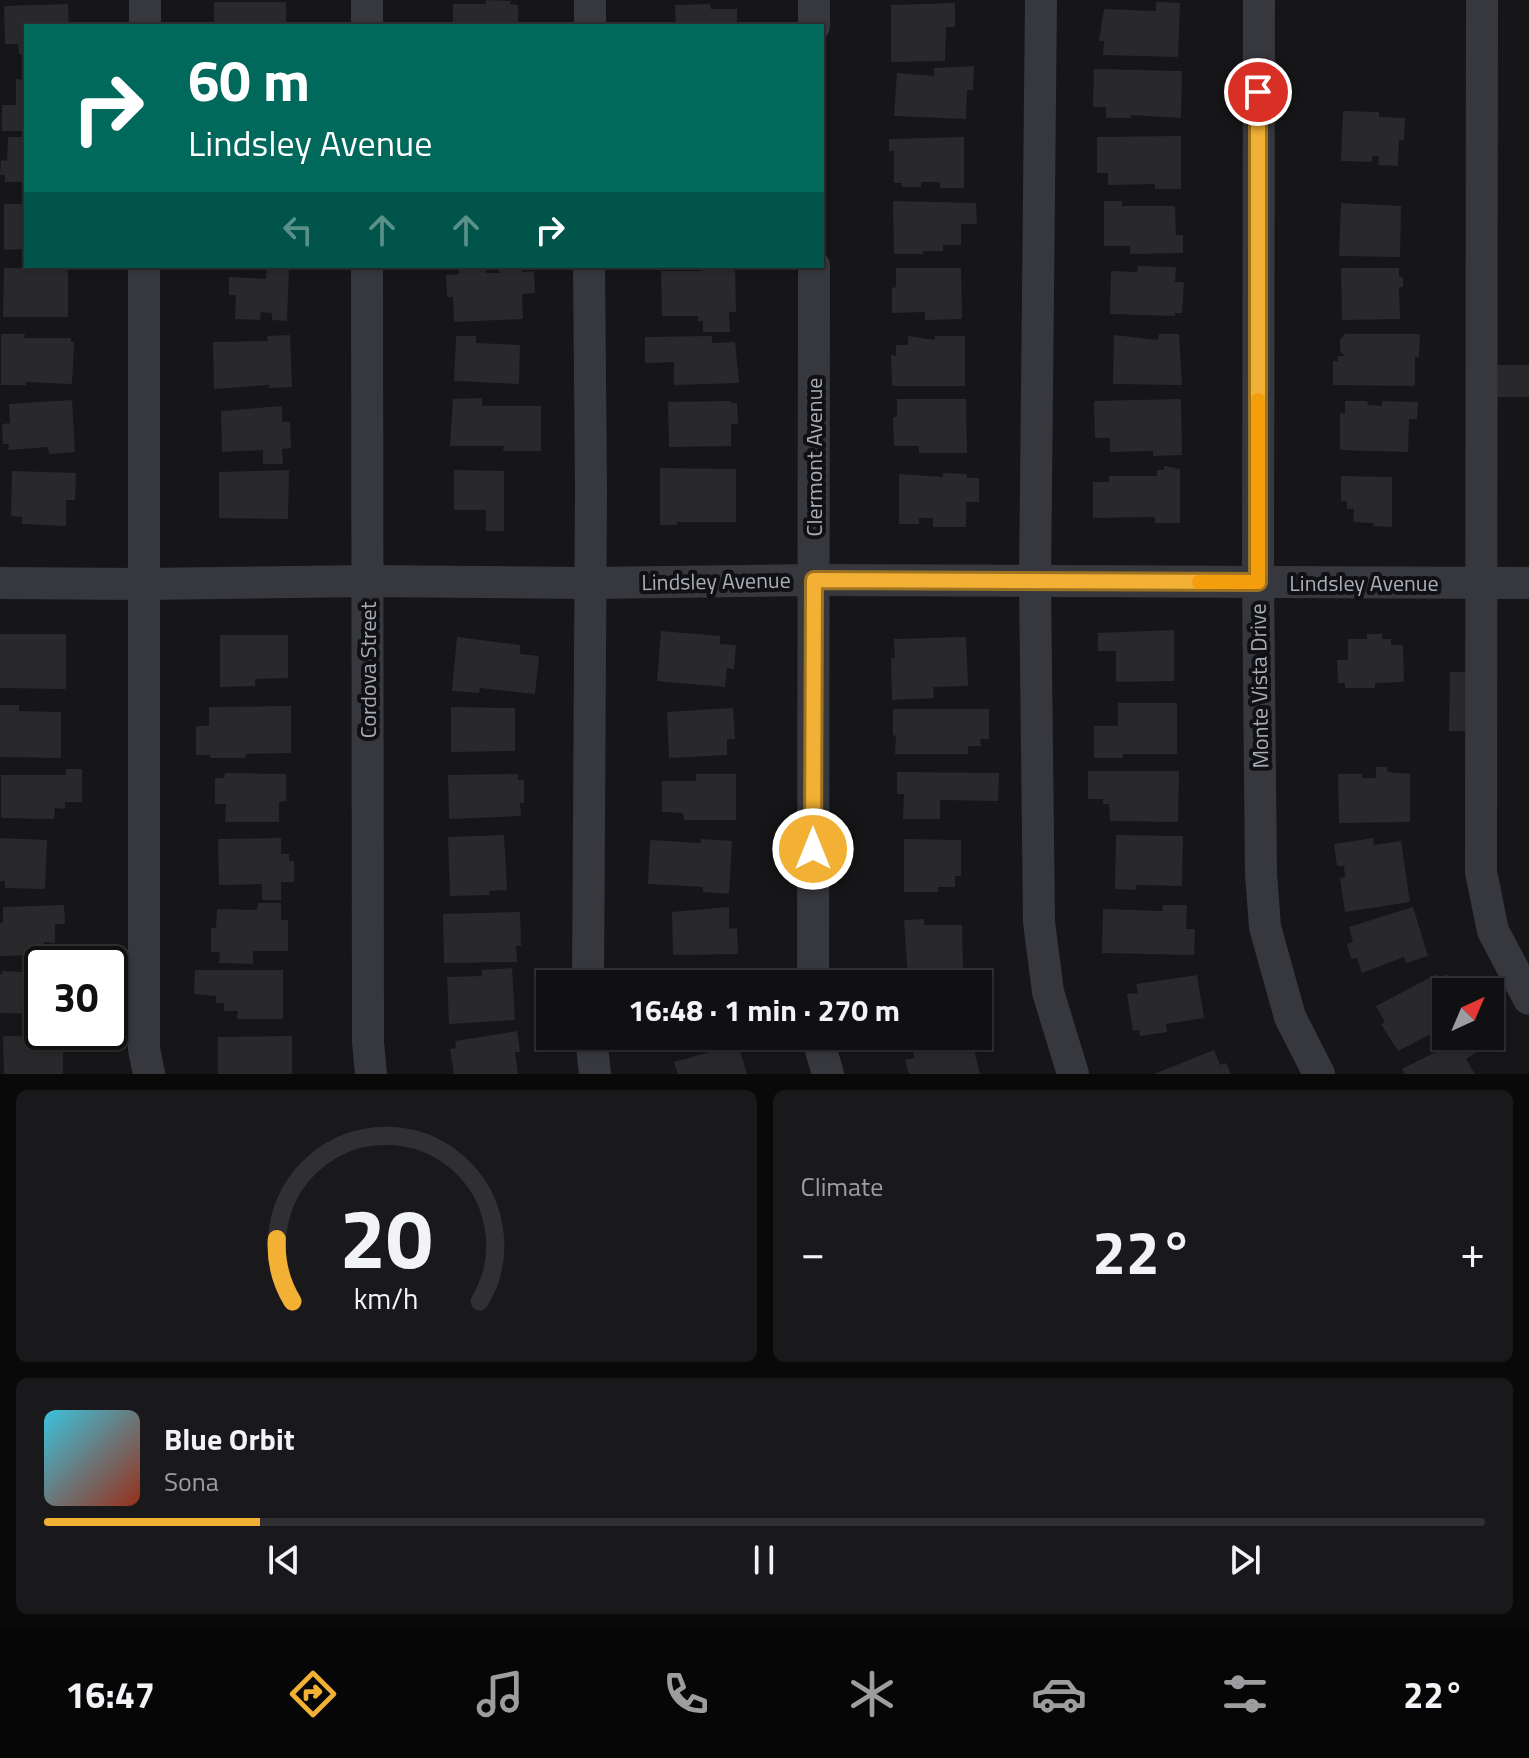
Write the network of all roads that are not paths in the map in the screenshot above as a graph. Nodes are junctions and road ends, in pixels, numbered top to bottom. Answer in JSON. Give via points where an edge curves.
{"nodes":[{"id":1,"x":145,"y":0,"type":"edge"},
{"id":2,"x":367,"y":0,"type":"edge"},
{"id":3,"x":590,"y":0,"type":"edge"},
{"id":4,"x":814,"y":0,"type":"edge"},
{"id":5,"x":1041,"y":0,"type":"edge"},
{"id":6,"x":1259,"y":0,"type":"edge"},
{"id":7,"x":1482,"y":0,"type":"edge"},
{"id":8,"x":145,"y":24,"type":"edge"},
{"id":9,"x":367,"y":24,"type":"edge"},
{"id":10,"x":590,"y":24,"type":"edge"},
{"id":11,"x":814,"y":24,"type":"edge"},
{"id":12,"x":144,"y":268,"type":"edge"},
{"id":13,"x":367,"y":268,"type":"edge"},
{"id":14,"x":589,"y":268,"type":"edge"},
{"id":15,"x":814,"y":268,"type":"edge"},
{"id":16,"x":814,"y":580,"type":"junction"},
{"id":17,"x":368,"y":581,"type":"junction"},
{"id":18,"x":1035,"y":582,"type":"junction"},
{"id":19,"x":1258,"y":582,"type":"junction"},
{"id":20,"x":0,"y":583,"type":"edge"},
{"id":21,"x":589,"y":583,"type":"junction"},
{"id":22,"x":1481,"y":583,"type":"junction"},
{"id":23,"x":1529,"y":583,"type":"edge"},
{"id":24,"x":143,"y":584,"type":"junction"},
{"id":25,"x":588,"y":970,"type":"edge"},
{"id":26,"x":813,"y":970,"type":"edge"},
{"id":27,"x":1529,"y":999,"type":"edge"},
{"id":28,"x":592,"y":1050,"type":"edge"},
{"id":29,"x":821,"y":1050,"type":"edge"},
{"id":30,"x":149,"y":1074,"type":"edge"},
{"id":31,"x":371,"y":1074,"type":"edge"},
{"id":32,"x":595,"y":1074,"type":"edge"},
{"id":33,"x":828,"y":1074,"type":"edge"},
{"id":34,"x":1073,"y":1074,"type":"edge"},
{"id":35,"x":1319,"y":1074,"type":"edge"}],
"edges":[{"from":1,"to":8,"type":"street"},
{"from":2,"to":9,"type":"street"},
{"from":3,"to":10,"type":"street"},
{"from":4,"to":11,"type":"street"},
{"from":5,"to":18,"type":"street"},
{"from":6,"to":19,"type":"street","name":"Monte Vista Drive"},
{"from":7,"to":22,"type":"street"},
{"from":12,"to":24,"type":"street"},
{"from":13,"to":17,"type":"street","name":"Cordova Street"},
{"from":14,"to":21,"type":"street"},
{"from":15,"to":16,"type":"street","name":"Clermont Avenue"},
{"from":16,"to":18,"type":"street","name":"Lindsley Avenue"},
{"from":16,"to":21,"type":"street","name":"Lindsley Avenue"},
{"from":16,"to":26,"type":"street","name":"Clermont Avenue"},
{"from":17,"to":21,"type":"street","name":"Lindsley Avenue"},
{"from":17,"to":24,"type":"street","name":"Lindsley Avenue"},
{"from":17,"to":31,"type":"street","name":"Cordova Street"},
{"from":18,"to":19,"type":"street","name":"Lindsley Avenue"},
{"from":18,"to":34,"type":"street","via":[[1039,922],[1048,992]]},
{"from":19,"to":22,"type":"street","name":"Lindsley Avenue"},
{"from":19,"to":35,"type":"street","name":"Monte Vista Drive","via":[[1265,927],[1290,1017]]},
{"from":20,"to":24,"type":"street","name":"Lindsley Avenue"},
{"from":21,"to":25,"type":"street"},
{"from":22,"to":23,"type":"street","name":"Lindsley Avenue"},
{"from":22,"to":27,"type":"street","via":[[1481,872],[1493,931]]},
{"from":24,"to":30,"type":"street","via":[[144,1049]]},
{"from":28,"to":32,"type":"street"},
{"from":29,"to":33,"type":"street"}]}
